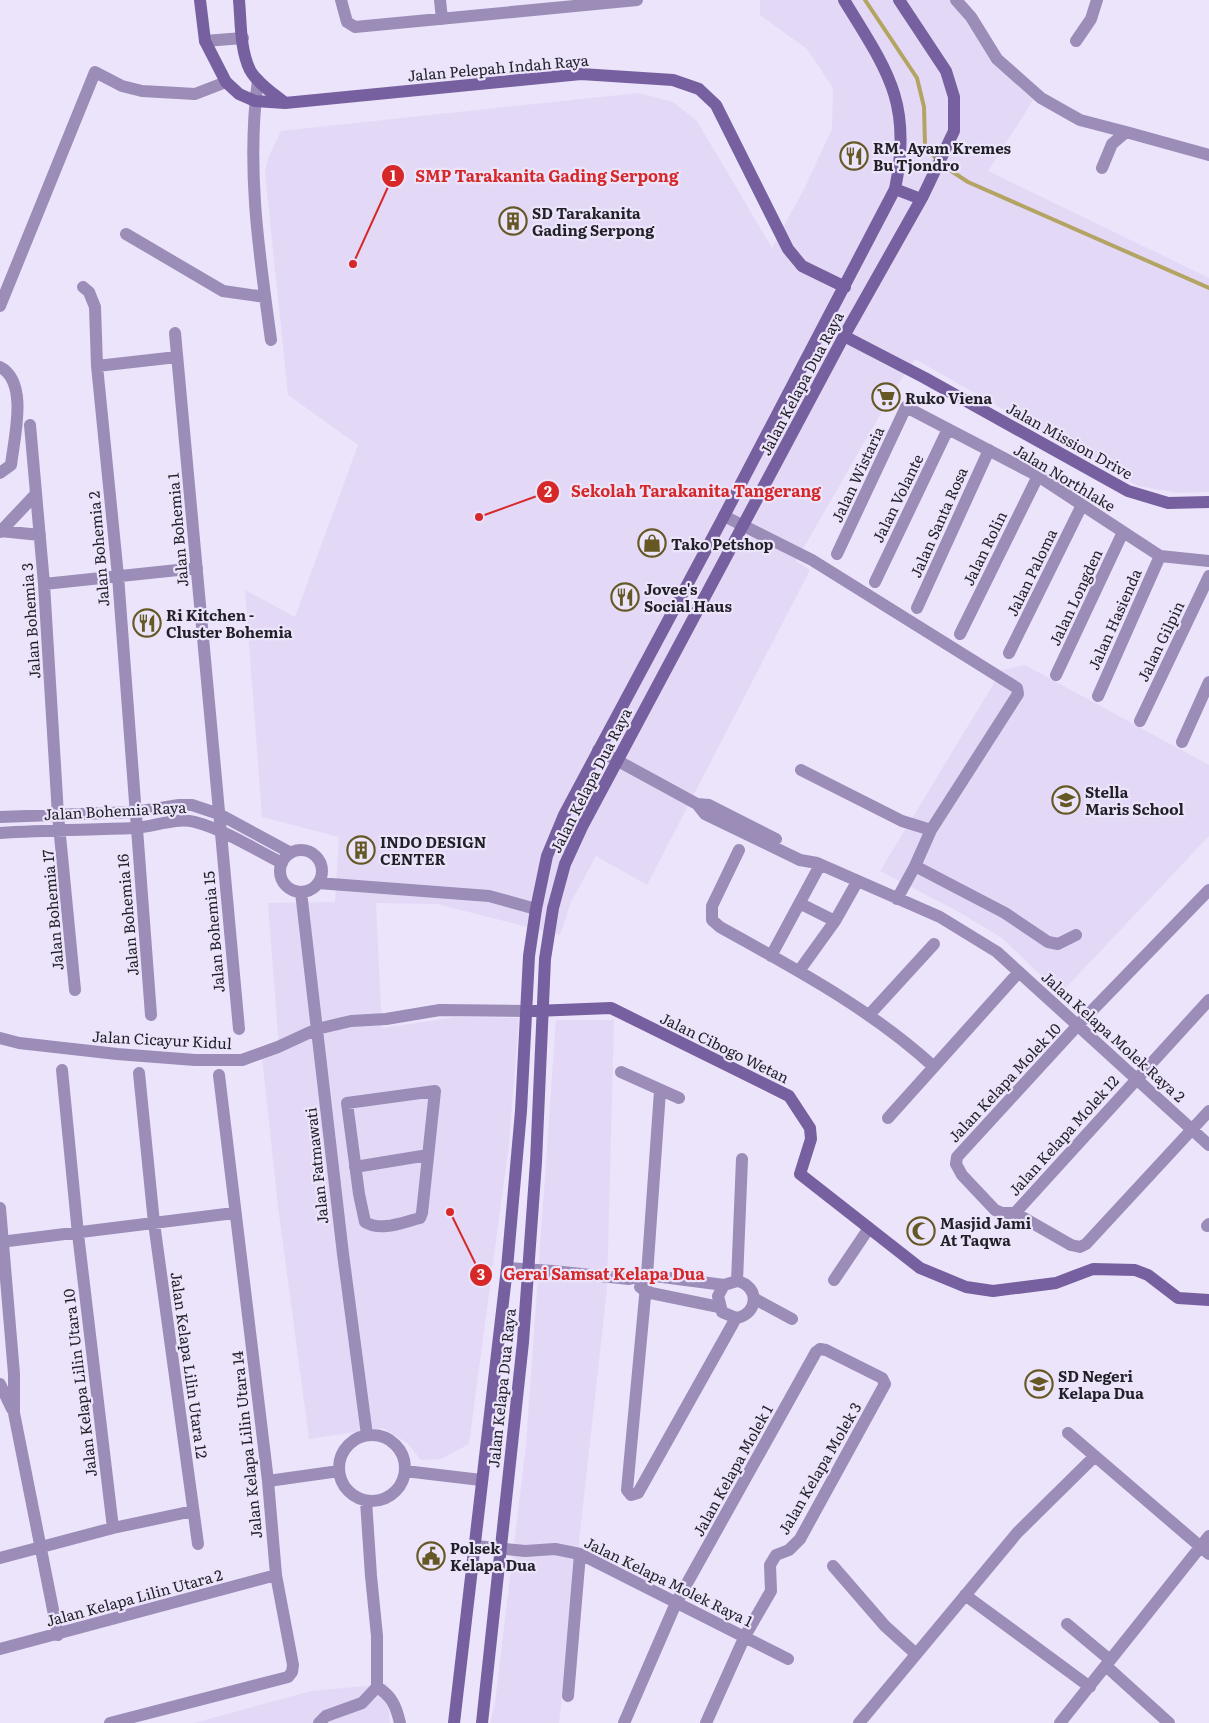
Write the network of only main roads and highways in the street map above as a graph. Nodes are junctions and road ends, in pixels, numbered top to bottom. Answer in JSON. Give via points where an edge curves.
{"nodes":[{"id":1,"x":200,"y":0,"type":"edge"},
{"id":2,"x":238,"y":0,"type":"edge"},
{"id":3,"x":844,"y":0,"type":"edge"},
{"id":4,"x":899,"y":0,"type":"edge"},
{"id":5,"x":284,"y":102,"type":"junction"},
{"id":6,"x":896,"y":189,"type":"junction"},
{"id":7,"x":921,"y":199,"type":"junction"},
{"id":8,"x":845,"y":287,"type":"junction"},
{"id":9,"x":844,"y":336,"type":"junction"},
{"id":10,"x":1209,"y":502,"type":"edge"},
{"id":11,"x":527,"y":1011,"type":"junction"},
{"id":12,"x":543,"y":1012,"type":"junction"},
{"id":13,"x":1209,"y":1300,"type":"edge"},
{"id":14,"x":454,"y":1723,"type":"edge"},
{"id":15,"x":482,"y":1723,"type":"edge"}],
"edges":[{"from":1,"to":5,"type":"main road","name":"Jalan Pelepah Indah Raya","via":[[205,40],[226,82],[255,102]]},
{"from":2,"to":5,"type":"main road","via":[[250,71]]},
{"from":3,"to":6,"type":"main road","name":"Jalan Kelapa Dua Raya","via":[[882,62],[896,92],[902,160]]},
{"from":4,"to":7,"type":"main road","name":"Jalan Kelapa Dua Raya","via":[[946,71],[954,97],[954,131]]},
{"from":5,"to":8,"type":"main road","name":"Jalan Pelepah Indah Raya","via":[[581,74],[673,80],[699,89],[716,105],[793,255],[802,266]]},
{"from":6,"to":7,"type":"main road"},
{"from":6,"to":8,"type":"main road","name":"Jalan Kelapa Dua Raya"},
{"from":7,"to":9,"type":"main road","name":"Jalan Kelapa Dua Raya"},
{"from":8,"to":11,"type":"main road","name":"Jalan Kelapa Dua Raya","via":[[564,815],[547,856],[536,909],[529,956]]},
{"from":9,"to":10,"type":"main road","name":"Jalan Mission Drive","via":[[1128,491],[1168,503]]},
{"from":9,"to":12,"type":"main road","name":"Jalan Kelapa Dua Raya","via":[[565,864],[553,908],[545,959]]},
{"from":11,"to":12,"type":"main road","name":"Jalan Cibogo Wetan"},
{"from":11,"to":14,"type":"main road","name":"Jalan Kelapa Dua Raya","via":[[507,1268]]},
{"from":12,"to":13,"type":"main road","name":"Jalan Cibogo Wetan","via":[[611,1008],[789,1096],[810,1128],[811,1139],[800,1174],[920,1268],[966,1287],[986,1290],[1061,1282],[1092,1269],[1135,1270],[1148,1275],[1178,1298]]},
{"from":12,"to":15,"type":"main road","name":"Jalan Kelapa Dua Raya","via":[[529,1270]]}]}
